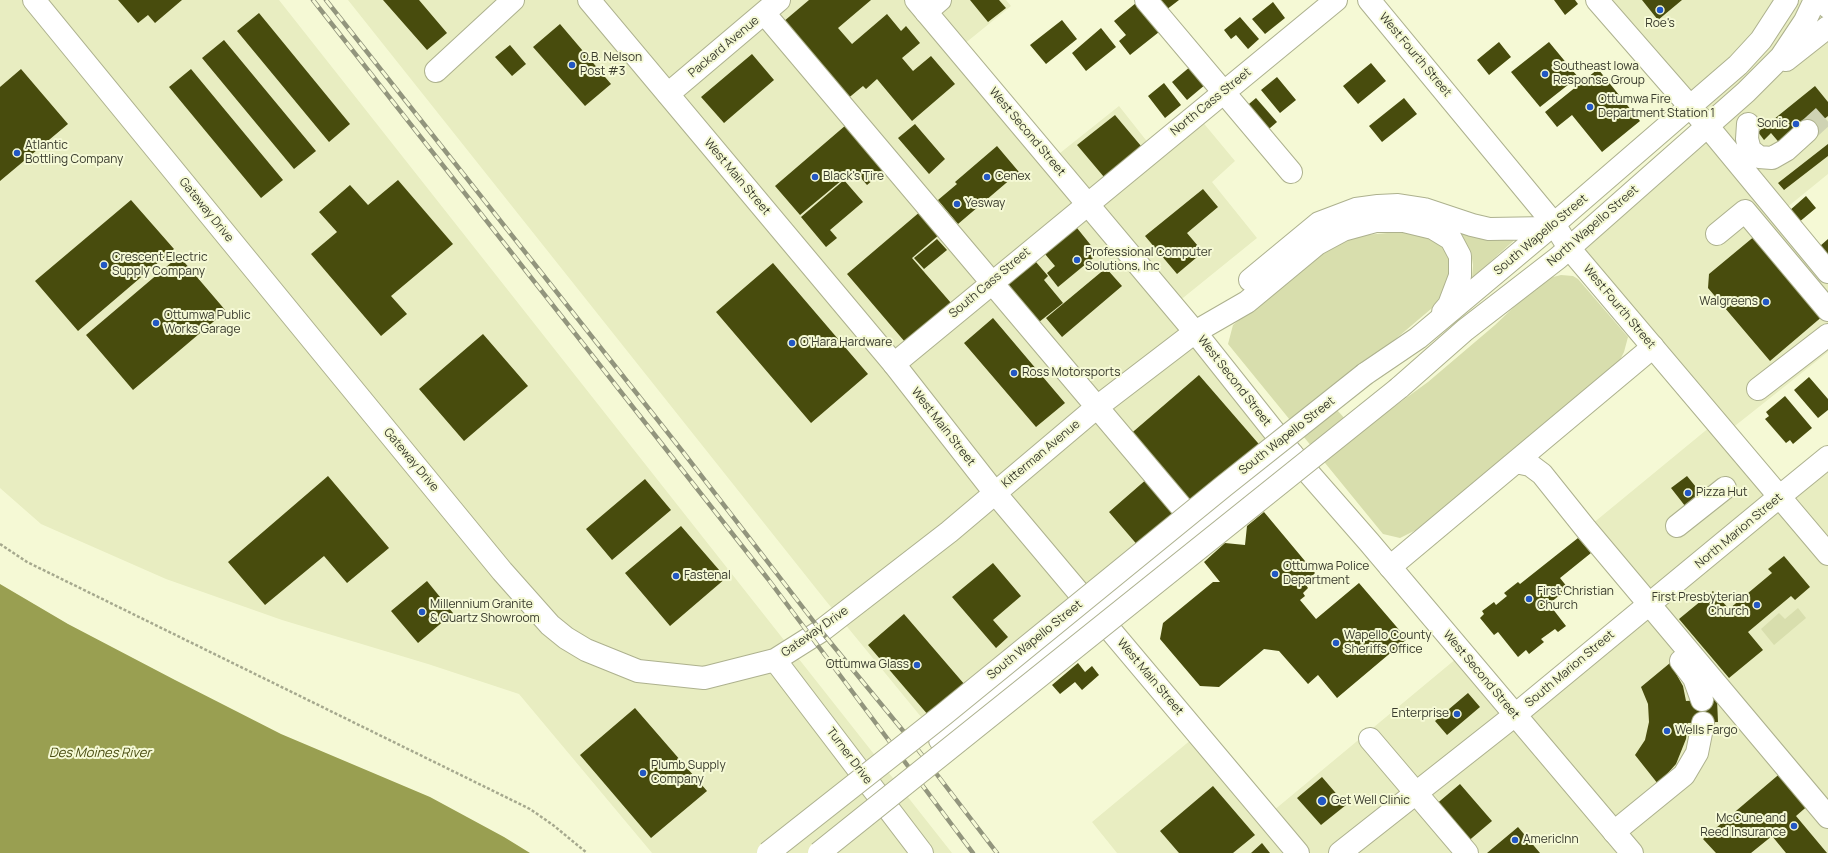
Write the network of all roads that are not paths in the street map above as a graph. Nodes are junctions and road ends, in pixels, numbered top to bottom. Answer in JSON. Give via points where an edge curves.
{"nodes":[{"id":1,"x":34,"y":0,"type":"edge"},
{"id":2,"x":513,"y":0,"type":"edge"},
{"id":3,"x":589,"y":0,"type":"edge"},
{"id":4,"x":1146,"y":0,"type":"edge"},
{"id":5,"x":1336,"y":0,"type":"edge"},
{"id":6,"x":1369,"y":0,"type":"edge"},
{"id":7,"x":1597,"y":0,"type":"edge"},
{"id":8,"x":1787,"y":0,"type":"edge"},
{"id":9,"x":1815,"y":0,"type":"edge"},
{"id":10,"x":1822,"y":0,"type":"edge"},
{"id":11,"x":927,"y":4,"type":"edge"},
{"id":12,"x":772,"y":7,"type":"edge"},
{"id":13,"x":1828,"y":7,"type":"edge"},
{"id":14,"x":1828,"y":27,"type":"edge"},
{"id":15,"x":436,"y":71,"type":"dead end"},
{"id":16,"x":1224,"y":92,"type":"junction"},
{"id":17,"x":1746,"y":92,"type":"junction"},
{"id":18,"x":668,"y":94,"type":"junction"},
{"id":19,"x":1691,"y":107,"type":"junction"},
{"id":20,"x":1748,"y":124,"type":"dead end"},
{"id":21,"x":1707,"y":125,"type":"junction"},
{"id":22,"x":1807,"y":131,"type":"tunnel mouth"},
{"id":23,"x":1291,"y":172,"type":"dead end"},
{"id":24,"x":1087,"y":203,"type":"junction"},
{"id":25,"x":1551,"y":226,"type":"junction"},
{"id":26,"x":1717,"y":234,"type":"dead end"},
{"id":27,"x":1569,"y":248,"type":"junction"},
{"id":28,"x":1828,"y":272,"type":"edge"},
{"id":29,"x":991,"y":282,"type":"junction"},
{"id":30,"x":1828,"y":310,"type":"edge"},
{"id":31,"x":1195,"y":332,"type":"junction"},
{"id":32,"x":1828,"y":335,"type":"edge"},
{"id":33,"x":1418,"y":338,"type":"junction"},
{"id":34,"x":1652,"y":347,"type":"junction"},
{"id":35,"x":894,"y":364,"type":"junction"},
{"id":36,"x":1758,"y":389,"type":"dead end"},
{"id":37,"x":1097,"y":407,"type":"junction"},
{"id":38,"x":1292,"y":454,"type":"junction"},
{"id":39,"x":1828,"y":457,"type":"edge"},
{"id":40,"x":1516,"y":462,"type":"junction"},
{"id":41,"x":1725,"y":488,"type":"dead end"},
{"id":42,"x":995,"y":493,"type":"junction"},
{"id":43,"x":1779,"y":497,"type":"junction"},
{"id":44,"x":1677,"y":526,"type":"dead end"},
{"id":45,"x":1200,"y":529,"type":"junction"},
{"id":46,"x":1828,"y":554,"type":"edge"},
{"id":47,"x":1390,"y":567,"type":"junction"},
{"id":48,"x":889,"y":578,"type":"joint"},
{"id":49,"x":1645,"y":607,"type":"junction"},
{"id":50,"x":1096,"y":613,"type":"junction"},
{"id":51,"x":775,"y":660,"type":"junction"},
{"id":52,"x":1702,"y":700,"type":"dead end"},
{"id":53,"x":1515,"y":715,"type":"junction"},
{"id":54,"x":1703,"y":723,"type":"dead end"},
{"id":55,"x":940,"y":740,"type":"dead end"},
{"id":56,"x":1370,"y":740,"type":"dead end"},
{"id":57,"x":1416,"y":792,"type":"junction"},
{"id":58,"x":1828,"y":817,"type":"edge"},
{"id":59,"x":1614,"y":832,"type":"junction"},
{"id":60,"x":768,"y":853,"type":"edge"},
{"id":61,"x":819,"y":853,"type":"edge"},
{"id":62,"x":922,"y":853,"type":"edge"},
{"id":63,"x":1298,"y":853,"type":"edge"},
{"id":64,"x":1340,"y":853,"type":"edge"},
{"id":65,"x":1467,"y":853,"type":"edge"},
{"id":66,"x":1632,"y":853,"type":"edge"}],
"edges":[{"from":1,"to":51,"type":"main road","name":"Gateway Drive","via":[[502,571],[550,625],[586,650],[638,671],[704,678]]},
{"from":2,"to":15,"type":"main road"},
{"from":3,"to":18,"type":"main road","name":"West Main Street"},
{"from":4,"to":16,"type":"main road"},
{"from":5,"to":16,"type":"main road","name":"North Cass Street"},
{"from":6,"to":25,"type":"main road","name":"West Fourth Street"},
{"from":7,"to":19,"type":"main road"},
{"from":8,"to":19,"type":"main road","name":"South Wapello Street","via":[[1761,40],[1738,65]]},
{"from":9,"to":17,"type":"main road","name":"North Wapello Street","via":[[1781,57]]},
{"from":10,"to":13,"type":"main road"},
{"from":11,"to":24,"type":"main road","name":"West Second Street"},
{"from":12,"to":18,"type":"main road","name":"Packard Avenue"},
{"from":12,"to":29,"type":"main road"},
{"from":14,"to":17,"type":"main road"},
{"from":16,"to":23,"type":"main road"},
{"from":16,"to":24,"type":"main road","name":"North Cass Street"},
{"from":17,"to":21,"type":"main road","name":"North Wapello Street"},
{"from":18,"to":35,"type":"main road","name":"West Main Street"},
{"from":19,"to":21,"type":"main road"},
{"from":19,"to":25,"type":"main road","name":"South Wapello Street"},
{"from":20,"to":22,"type":"main road","via":[[1747,139],[1750,150],[1759,157],[1772,158],[1786,150]]},
{"from":21,"to":27,"type":"main road","name":"North Wapello Street"},
{"from":21,"to":28,"type":"main road"},
{"from":24,"to":29,"type":"main road","name":"South Cass Street"},
{"from":24,"to":31,"type":"main road","name":"West Second Street"},
{"from":25,"to":27,"type":"main road","name":"West Fourth Street"},
{"from":25,"to":31,"type":"main road","via":[[1489,229],[1424,209],[1398,206],[1356,209],[1320,223],[1227,300]]},
{"from":25,"to":33,"type":"main road","name":"South Wapello Street"},
{"from":26,"to":30,"type":"main road","via":[[1745,211]]},
{"from":27,"to":34,"type":"main road","name":"West Fourth Street"},
{"from":27,"to":61,"type":"main road","name":"North Wapello Street","bridge":true,"via":[[1465,330],[1399,388]]},
{"from":29,"to":35,"type":"main road","name":"South Cass Street"},
{"from":29,"to":37,"type":"main road"},
{"from":31,"to":33,"type":"main road","via":[[1248,302],[1318,244],[1343,230],[1376,221],[1404,221],[1433,228],[1451,239],[1460,256],[1460,276],[1449,305]]},
{"from":31,"to":37,"type":"main road","name":"Kitterman Avenue"},
{"from":31,"to":38,"type":"main road","name":"West Second Street"},
{"from":32,"to":36,"type":"main road"},
{"from":33,"to":60,"type":"main road","name":"South Wapello Street","bridge":true,"via":[[1365,374]]},
{"from":34,"to":40,"type":"main road"},
{"from":34,"to":43,"type":"main road","name":"West Fourth Street"},
{"from":35,"to":42,"type":"main road","name":"West Main Street"},
{"from":37,"to":42,"type":"main road","name":"Kitterman Avenue"},
{"from":37,"to":45,"type":"main road"},
{"from":38,"to":45,"type":"main road","name":"South Wapello Street"},
{"from":38,"to":47,"type":"main road","name":"West Second Street"},
{"from":39,"to":43,"type":"main road","name":"North Marion Street"},
{"from":40,"to":47,"type":"main road"},
{"from":40,"to":49,"type":"main road","via":[[1530,465],[1542,474]]},
{"from":41,"to":44,"type":"main road"},
{"from":42,"to":48,"type":"main road","name":"Kitterman Avenue"},
{"from":42,"to":50,"type":"main road","name":"West Main Street"},
{"from":43,"to":46,"type":"main road","name":"West Fourth Street"},
{"from":43,"to":49,"type":"main road","name":"North Marion Street"},
{"from":45,"to":50,"type":"main road","name":"South Wapello Street"},
{"from":47,"to":53,"type":"main road","name":"West Second Street"},
{"from":48,"to":51,"type":"main road","name":"Gateway Drive","via":[[821,631]]},
{"from":49,"to":52,"type":"main road","via":[[1694,678]]},
{"from":49,"to":53,"type":"main road","name":"South Marion Street"},
{"from":49,"to":58,"type":"main road"},
{"from":50,"to":55,"type":"main road","name":"South Wapello Street"},
{"from":50,"to":63,"type":"main road","name":"West Main Street"},
{"from":51,"to":62,"type":"main road","name":"Turner Drive"},
{"from":53,"to":57,"type":"main road","name":"South Marion Street"},
{"from":53,"to":59,"type":"main road","name":"West Second Street"},
{"from":54,"to":59,"type":"main road","via":[[1697,753],[1684,774]]},
{"from":56,"to":57,"type":"main road"},
{"from":57,"to":64,"type":"main road","name":"South Marion Street"},
{"from":57,"to":65,"type":"main road"},
{"from":59,"to":66,"type":"main road","name":"West Second Street"}]}
